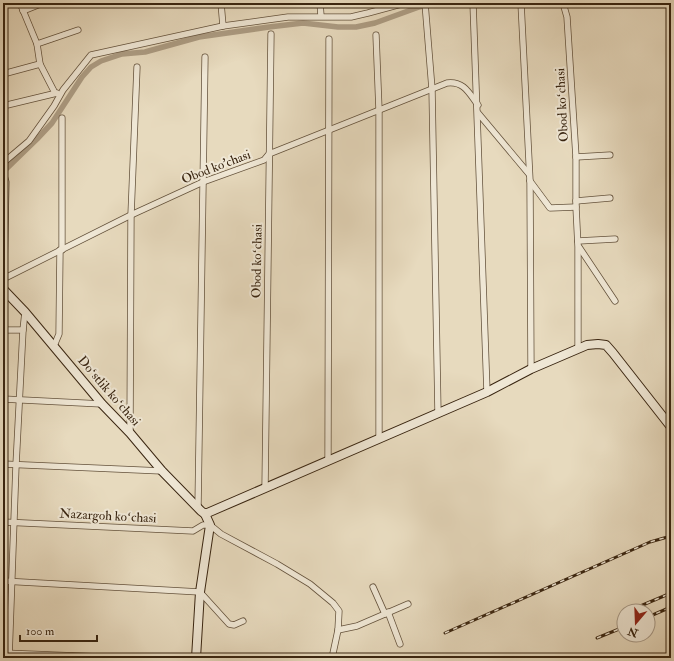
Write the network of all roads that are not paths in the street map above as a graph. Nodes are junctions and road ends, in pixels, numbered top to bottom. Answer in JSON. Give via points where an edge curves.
{"nodes":[{"id":1,"x":20,"y":3,"type":"edge"},
{"id":2,"x":43,"y":3,"type":"edge"},
{"id":3,"x":221,"y":3,"type":"edge"},
{"id":4,"x":320,"y":3,"type":"edge"},
{"id":5,"x":406,"y":3,"type":"edge"},
{"id":6,"x":473,"y":3,"type":"edge"},
{"id":7,"x":521,"y":3,"type":"edge"},
{"id":8,"x":562,"y":3,"type":"edge"},
{"id":9,"x":426,"y":5,"type":"edge"},
{"id":10,"x":23,"y":10,"type":"junction"},
{"id":11,"x":321,"y":16,"type":"junction"},
{"id":12,"x":223,"y":26,"type":"junction"},
{"id":13,"x":78,"y":30,"type":"dead end"},
{"id":14,"x":271,"y":34,"type":"dead end"},
{"id":15,"x":376,"y":35,"type":"dead end"},
{"id":16,"x":329,"y":39,"type":"dead end"},
{"id":17,"x":37,"y":44,"type":"junction"},
{"id":18,"x":205,"y":57,"type":"dead end"},
{"id":19,"x":40,"y":64,"type":"junction"},
{"id":20,"x":137,"y":67,"type":"dead end"},
{"id":21,"x":3,"y":74,"type":"edge"},
{"id":22,"x":432,"y":89,"type":"junction"},
{"id":23,"x":62,"y":90,"type":"junction"},
{"id":24,"x":55,"y":93,"type":"junction"},
{"id":25,"x":478,"y":105,"type":"junction"},
{"id":26,"x":3,"y":106,"type":"edge"},
{"id":27,"x":379,"y":110,"type":"junction"},
{"id":28,"x":478,"y":113,"type":"junction"},
{"id":29,"x":62,"y":118,"type":"dead end"},
{"id":30,"x":328,"y":130,"type":"junction"},
{"id":31,"x":269,"y":154,"type":"junction"},
{"id":32,"x":610,"y":155,"type":"dead end"},
{"id":33,"x":576,"y":157,"type":"junction"},
{"id":34,"x":3,"y":163,"type":"edge"},
{"id":35,"x":530,"y":174,"type":"junction"},
{"id":36,"x":4,"y":175,"type":"edge"},
{"id":37,"x":530,"y":181,"type":"junction"},
{"id":38,"x":203,"y":182,"type":"junction"},
{"id":39,"x":610,"y":198,"type":"dead end"},
{"id":40,"x":576,"y":201,"type":"junction"},
{"id":41,"x":576,"y":207,"type":"junction"},
{"id":42,"x":131,"y":215,"type":"junction"},
{"id":43,"x":615,"y":239,"type":"dead end"},
{"id":44,"x":578,"y":244,"type":"junction"},
{"id":45,"x":61,"y":250,"type":"junction"},
{"id":46,"x":4,"y":278,"type":"edge"},
{"id":47,"x":3,"y":289,"type":"edge"},
{"id":48,"x":615,"y":301,"type":"dead end"},
{"id":49,"x":25,"y":312,"type":"junction"},
{"id":50,"x":3,"y":330,"type":"edge"},
{"id":51,"x":23,"y":330,"type":"junction"},
{"id":52,"x":54,"y":346,"type":"junction"},
{"id":53,"x":578,"y":348,"type":"junction"},
{"id":54,"x":532,"y":369,"type":"junction"},
{"id":55,"x":487,"y":392,"type":"junction"},
{"id":56,"x":3,"y":399,"type":"edge"},
{"id":57,"x":19,"y":400,"type":"junction"},
{"id":58,"x":102,"y":404,"type":"junction"},
{"id":59,"x":438,"y":413,"type":"junction"},
{"id":60,"x":671,"y":427,"type":"edge"},
{"id":61,"x":130,"y":432,"type":"junction"},
{"id":62,"x":379,"y":439,"type":"junction"},
{"id":63,"x":328,"y":460,"type":"junction"},
{"id":64,"x":3,"y":464,"type":"edge"},
{"id":65,"x":16,"y":465,"type":"junction"},
{"id":66,"x":162,"y":471,"type":"junction"},
{"id":67,"x":265,"y":488,"type":"junction"},
{"id":68,"x":198,"y":507,"type":"junction"},
{"id":69,"x":205,"y":514,"type":"junction"},
{"id":70,"x":3,"y":522,"type":"edge"},
{"id":71,"x":13,"y":522,"type":"junction"},
{"id":72,"x":210,"y":525,"type":"junction"},
{"id":73,"x":3,"y":581,"type":"edge"},
{"id":74,"x":11,"y":582,"type":"junction"},
{"id":75,"x":373,"y":587,"type":"dead end"},
{"id":76,"x":200,"y":592,"type":"junction"},
{"id":77,"x":408,"y":604,"type":"dead end"},
{"id":78,"x":386,"y":613,"type":"junction"},
{"id":79,"x":243,"y":621,"type":"dead end"},
{"id":80,"x":338,"y":630,"type":"junction"},
{"id":81,"x":400,"y":644,"type":"dead end"},
{"id":82,"x":7,"y":655,"type":"edge"},
{"id":83,"x":130,"y":658,"type":"edge"},
{"id":84,"x":196,"y":658,"type":"edge"},
{"id":85,"x":332,"y":658,"type":"edge"}],
"edges":[{"from":1,"to":10,"type":"street"},
{"from":2,"to":10,"type":"street"},
{"from":3,"to":12,"type":"street"},
{"from":4,"to":11,"type":"street"},
{"from":5,"to":11,"type":"street","via":[[351,16]]},
{"from":6,"to":25,"type":"street"},
{"from":7,"to":35,"type":"street"},
{"from":8,"to":33,"type":"street","name":"Obod koʻchasi","via":[[567,17]]},
{"from":9,"to":22,"type":"street"},
{"from":10,"to":17,"type":"street"},
{"from":11,"to":12,"type":"street","via":[[288,17]]},
{"from":12,"to":23,"type":"street","via":[[91,55]]},
{"from":13,"to":17,"type":"street"},
{"from":14,"to":31,"type":"street","name":"Obod koʻchasi"},
{"from":15,"to":27,"type":"street"},
{"from":16,"to":30,"type":"street"},
{"from":17,"to":19,"type":"street"},
{"from":18,"to":38,"type":"street"},
{"from":19,"to":21,"type":"street"},
{"from":19,"to":24,"type":"street"},
{"from":20,"to":42,"type":"street"},
{"from":22,"to":25,"type":"street","name":"Obod ko'chasi","via":[[447,83],[460,84]]},
{"from":22,"to":27,"type":"street","name":"Obod ko'chasi"},
{"from":22,"to":59,"type":"street"},
{"from":23,"to":24,"type":"street"},
{"from":23,"to":34,"type":"street","via":[[29,141]]},
{"from":24,"to":26,"type":"street"},
{"from":25,"to":28,"type":"street"},
{"from":27,"to":30,"type":"street","name":"Obod ko'chasi"},
{"from":27,"to":62,"type":"street"},
{"from":28,"to":35,"type":"street"},
{"from":28,"to":55,"type":"street"},
{"from":29,"to":45,"type":"street"},
{"from":30,"to":31,"type":"street","name":"Obod ko'chasi"},
{"from":30,"to":63,"type":"street"},
{"from":31,"to":38,"type":"street","name":"Obod ko'chasi","via":[[264,160]]},
{"from":31,"to":67,"type":"street","name":"Obod koʻchasi"},
{"from":32,"to":33,"type":"street"},
{"from":33,"to":40,"type":"street","name":"Obod koʻchasi"},
{"from":35,"to":37,"type":"street"},
{"from":36,"to":46,"type":"street"},
{"from":37,"to":41,"type":"street","via":[[550,208]]},
{"from":37,"to":54,"type":"street"},
{"from":38,"to":42,"type":"street","name":"Obod ko'chasi"},
{"from":38,"to":68,"type":"street"},
{"from":39,"to":40,"type":"street"},
{"from":40,"to":41,"type":"street","name":"Obod koʻchasi"},
{"from":41,"to":44,"type":"street","name":"Obod koʻchasi"},
{"from":42,"to":45,"type":"street","name":"Obod ko'chasi"},
{"from":42,"to":61,"type":"street"},
{"from":43,"to":44,"type":"street"},
{"from":44,"to":48,"type":"street"},
{"from":44,"to":53,"type":"street","name":"Obod koʻchasi"},
{"from":45,"to":46,"type":"street","name":"Obod ko'chasi"},
{"from":45,"to":52,"type":"street","via":[[59,334]]},
{"from":47,"to":49,"type":"street","name":"Doʻstlik koʻchasi"},
{"from":49,"to":51,"type":"street"},
{"from":49,"to":52,"type":"street","name":"Doʻstlik koʻchasi"},
{"from":50,"to":51,"type":"street"},
{"from":51,"to":57,"type":"street"},
{"from":52,"to":58,"type":"street","name":"Doʻstlik koʻchasi"},
{"from":53,"to":54,"type":"street"},
{"from":53,"to":60,"type":"street","via":[[587,344],[606,345]]},
{"from":54,"to":55,"type":"street"},
{"from":55,"to":59,"type":"street"},
{"from":56,"to":57,"type":"street"},
{"from":57,"to":58,"type":"street"},
{"from":57,"to":65,"type":"street"},
{"from":58,"to":61,"type":"street","name":"Doʻstlik koʻchasi"},
{"from":59,"to":62,"type":"street"},
{"from":61,"to":66,"type":"street","name":"Doʻstlik koʻchasi"},
{"from":62,"to":63,"type":"street"},
{"from":63,"to":67,"type":"street"},
{"from":64,"to":65,"type":"street"},
{"from":65,"to":66,"type":"street"},
{"from":65,"to":71,"type":"street"},
{"from":66,"to":68,"type":"street","name":"Doʻstlik koʻchasi"},
{"from":67,"to":69,"type":"street"},
{"from":68,"to":69,"type":"street","name":"Doʻstlik koʻchasi"},
{"from":69,"to":72,"type":"street"},
{"from":70,"to":71,"type":"street","name":"Nazargoh koʻchasi"},
{"from":71,"to":72,"type":"street","name":"Nazargoh koʻchasi","via":[[193,531],[203,525]]},
{"from":71,"to":74,"type":"street"},
{"from":72,"to":76,"type":"street"},
{"from":72,"to":80,"type":"street","via":[[221,534],[310,584],[325,596],[339,611]]},
{"from":73,"to":74,"type":"street"},
{"from":74,"to":76,"type":"street"},
{"from":74,"to":82,"type":"street"},
{"from":75,"to":78,"type":"street"},
{"from":76,"to":79,"type":"street","via":[[229,624],[234,625]]},
{"from":76,"to":84,"type":"street"},
{"from":77,"to":78,"type":"street"},
{"from":78,"to":80,"type":"street","via":[[356,626]]},
{"from":78,"to":81,"type":"street"},
{"from":80,"to":85,"type":"street"},
{"from":82,"to":83,"type":"street"}]}
